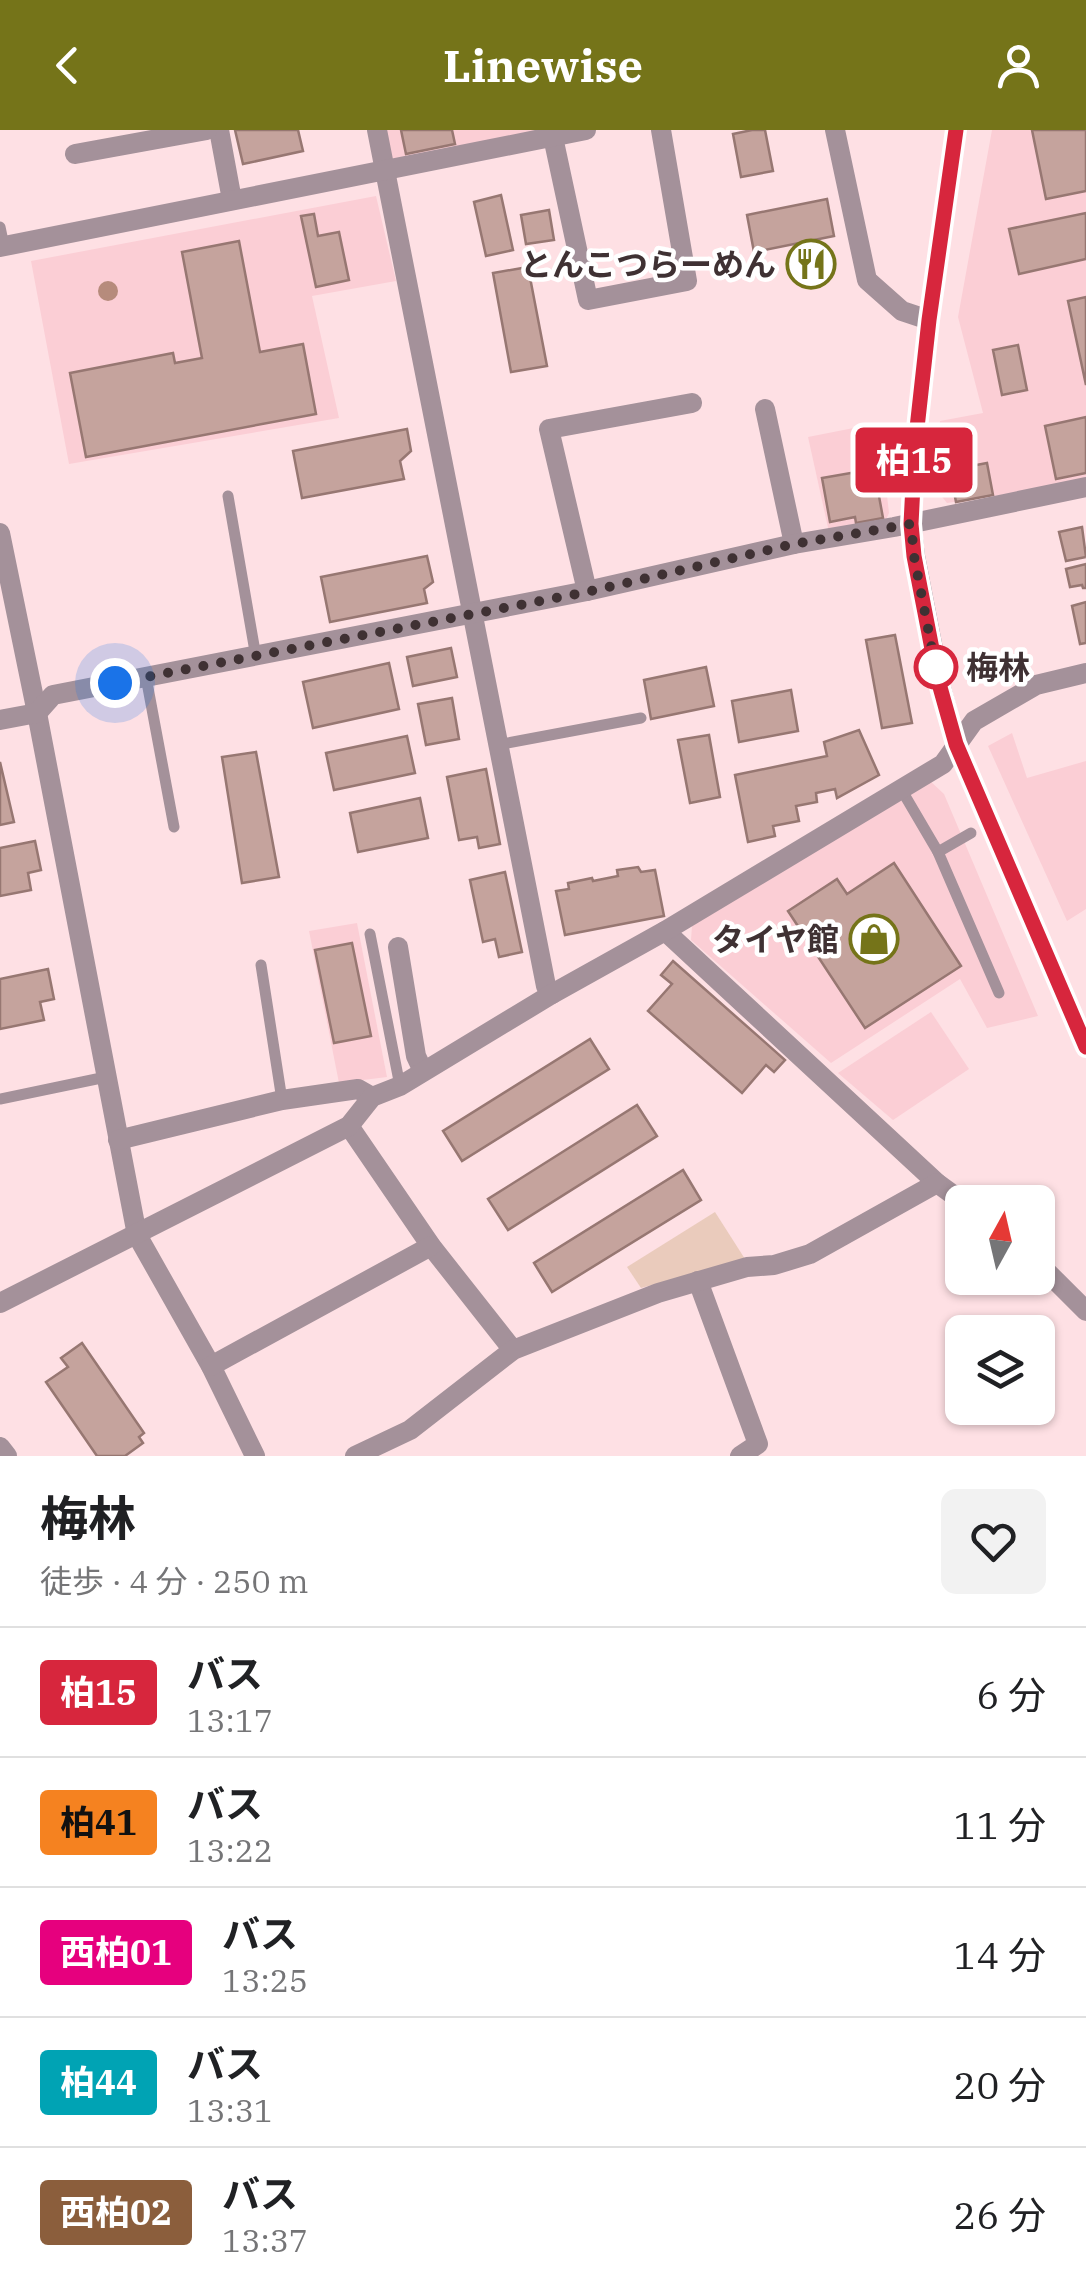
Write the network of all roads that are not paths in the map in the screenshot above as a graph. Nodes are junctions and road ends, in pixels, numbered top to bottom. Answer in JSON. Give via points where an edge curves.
{"nodes":[{"id":1,"x":207,"y":130,"type":"edge"},
{"id":2,"x":219,"y":130,"type":"edge"},
{"id":3,"x":377,"y":130,"type":"edge"},
{"id":4,"x":586,"y":130,"type":"edge"},
{"id":5,"x":661,"y":130,"type":"edge"},
{"id":6,"x":835,"y":130,"type":"edge"},
{"id":7,"x":956,"y":130,"type":"edge"},
{"id":8,"x":553,"y":137,"type":"junction"},
{"id":9,"x":75,"y":154,"type":"dead end"},
{"id":10,"x":385,"y":170,"type":"junction"},
{"id":11,"x":232,"y":200,"type":"junction"},
{"id":12,"x":1,"y":240,"type":"edge"},
{"id":13,"x":929,"y":320,"type":"junction"},
{"id":14,"x":692,"y":404,"type":"dead end"},
{"id":15,"x":765,"y":409,"type":"dead end"},
{"id":16,"x":1086,"y":487,"type":"edge"},
{"id":17,"x":228,"y":496,"type":"dead end"},
{"id":18,"x":911,"y":524,"type":"junction"},
{"id":19,"x":0,"y":533,"type":"edge"},
{"id":20,"x":794,"y":544,"type":"junction"},
{"id":21,"x":587,"y":592,"type":"junction"},
{"id":22,"x":6,"y":598,"type":"edge"},
{"id":23,"x":471,"y":612,"type":"junction"},
{"id":24,"x":256,"y":657,"type":"junction"},
{"id":25,"x":1086,"y":673,"type":"edge"},
{"id":26,"x":146,"y":676,"type":"junction"},
{"id":27,"x":38,"y":713,"type":"junction"},
{"id":28,"x":642,"y":718,"type":"dead end"},
{"id":29,"x":0,"y":720,"type":"edge"},
{"id":30,"x":956,"y":744,"type":"junction"},
{"id":31,"x":497,"y":745,"type":"junction"},
{"id":32,"x":901,"y":789,"type":"junction"},
{"id":33,"x":174,"y":827,"type":"dead end"},
{"id":34,"x":971,"y":833,"type":"dead end"},
{"id":35,"x":938,"y":852,"type":"junction"},
{"id":36,"x":665,"y":931,"type":"junction"},
{"id":37,"x":370,"y":934,"type":"dead end"},
{"id":38,"x":398,"y":947,"type":"dead end"},
{"id":39,"x":260,"y":965,"type":"dead end"},
{"id":40,"x":552,"y":994,"type":"junction"},
{"id":41,"x":999,"y":994,"type":"dead end"},
{"id":42,"x":1086,"y":1047,"type":"edge"},
{"id":43,"x":423,"y":1071,"type":"junction"},
{"id":44,"x":106,"y":1077,"type":"junction"},
{"id":45,"x":400,"y":1086,"type":"junction"},
{"id":46,"x":372,"y":1097,"type":"junction"},
{"id":47,"x":0,"y":1099,"type":"edge"},
{"id":48,"x":282,"y":1100,"type":"junction"},
{"id":49,"x":349,"y":1126,"type":"junction"},
{"id":50,"x":118,"y":1140,"type":"junction"},
{"id":51,"x":937,"y":1183,"type":"junction"},
{"id":52,"x":945,"y":1189,"type":"edge"},
{"id":53,"x":137,"y":1234,"type":"junction"},
{"id":54,"x":431,"y":1246,"type":"junction"},
{"id":55,"x":1055,"y":1280,"type":"edge"},
{"id":56,"x":698,"y":1281,"type":"junction"},
{"id":57,"x":0,"y":1303,"type":"edge"},
{"id":58,"x":1086,"y":1312,"type":"edge"},
{"id":59,"x":513,"y":1350,"type":"junction"},
{"id":60,"x":211,"y":1366,"type":"junction"},
{"id":61,"x":0,"y":1447,"type":"edge"},
{"id":62,"x":6,"y":1456,"type":"edge"},
{"id":63,"x":255,"y":1456,"type":"edge"},
{"id":64,"x":355,"y":1456,"type":"edge"},
{"id":65,"x":740,"y":1456,"type":"edge"}],
"edges":[{"from":1,"to":9,"type":"street"},
{"from":2,"to":11,"type":"street"},
{"from":3,"to":10,"type":"street"},
{"from":4,"to":8,"type":"street"},
{"from":5,"to":8,"type":"street","via":[[687,281],[588,300]]},
{"from":6,"to":13,"type":"street","via":[[867,280],[902,312]]},
{"from":7,"to":13,"type":"street"},
{"from":8,"to":10,"type":"street"},
{"from":10,"to":11,"type":"street"},
{"from":10,"to":23,"type":"street"},
{"from":11,"to":12,"type":"street"},
{"from":13,"to":18,"type":"street"},
{"from":14,"to":21,"type":"street","via":[[549,429]]},
{"from":15,"to":20,"type":"street"},
{"from":16,"to":18,"type":"street"},
{"from":17,"to":24,"type":"lane"},
{"from":18,"to":20,"type":"street"},
{"from":18,"to":30,"type":"street"},
{"from":19,"to":22,"type":"street"},
{"from":20,"to":21,"type":"street"},
{"from":21,"to":23,"type":"street"},
{"from":22,"to":27,"type":"street"},
{"from":23,"to":24,"type":"street"},
{"from":23,"to":31,"type":"street"},
{"from":24,"to":26,"type":"street"},
{"from":25,"to":30,"type":"street","via":[[1036,685],[974,721]]},
{"from":26,"to":27,"type":"street","via":[[53,695]]},
{"from":26,"to":33,"type":"lane"},
{"from":27,"to":29,"type":"street"},
{"from":27,"to":44,"type":"street"},
{"from":28,"to":31,"type":"lane"},
{"from":30,"to":32,"type":"street","via":[[942,764]]},
{"from":30,"to":42,"type":"street"},
{"from":31,"to":40,"type":"street"},
{"from":32,"to":35,"type":"lane"},
{"from":32,"to":36,"type":"street"},
{"from":34,"to":35,"type":"lane"},
{"from":35,"to":41,"type":"lane"},
{"from":36,"to":40,"type":"street"},
{"from":36,"to":51,"type":"street"},
{"from":37,"to":45,"type":"lane"},
{"from":38,"to":43,"type":"street"},
{"from":39,"to":48,"type":"lane"},
{"from":40,"to":43,"type":"street"},
{"from":43,"to":45,"type":"street"},
{"from":44,"to":47,"type":"lane"},
{"from":44,"to":50,"type":"street"},
{"from":45,"to":46,"type":"street"},
{"from":46,"to":48,"type":"street","via":[[358,1090]]},
{"from":46,"to":49,"type":"street"},
{"from":48,"to":50,"type":"street"},
{"from":49,"to":53,"type":"street"},
{"from":49,"to":54,"type":"street"},
{"from":50,"to":53,"type":"street"},
{"from":51,"to":52,"type":"street"},
{"from":51,"to":56,"type":"street","via":[[810,1254]]},
{"from":53,"to":57,"type":"street"},
{"from":53,"to":60,"type":"street"},
{"from":54,"to":59,"type":"street"},
{"from":54,"to":60,"type":"street"},
{"from":55,"to":58,"type":"street"},
{"from":56,"to":59,"type":"street"},
{"from":56,"to":65,"type":"street","via":[[758,1444]]},
{"from":59,"to":64,"type":"street","via":[[410,1430]]},
{"from":60,"to":63,"type":"street"},
{"from":61,"to":62,"type":"street"}]}
